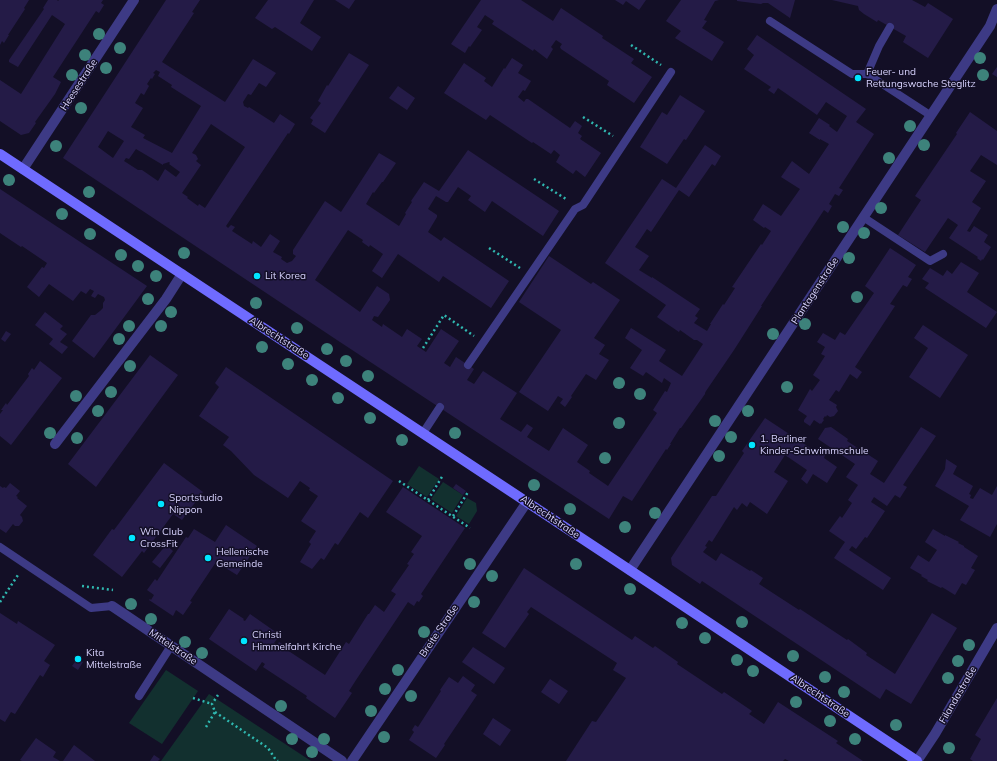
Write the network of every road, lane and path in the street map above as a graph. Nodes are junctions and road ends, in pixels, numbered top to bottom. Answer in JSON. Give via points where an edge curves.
{"nodes":[{"id":1,"x":134,"y":0,"type":"edge"},
{"id":2,"x":997,"y":9,"type":"edge"},
{"id":3,"x":770,"y":21,"type":"dead end"},
{"id":4,"x":890,"y":27,"type":"dead end"},
{"id":5,"x":631,"y":44,"type":"dead end"},
{"id":6,"x":671,"y":72,"type":"joint"},
{"id":7,"x":867,"y":74,"type":"junction"},
{"id":8,"x":930,"y":115,"type":"junction"},
{"id":9,"x":583,"y":117,"type":"dead end"},
{"id":10,"x":623,"y":143,"type":"junction"},
{"id":11,"x":0,"y":154,"type":"edge"},
{"id":12,"x":23,"y":169,"type":"junction"},
{"id":13,"x":534,"y":178,"type":"dead end"},
{"id":14,"x":578,"y":207,"type":"junction"},
{"id":15,"x":863,"y":217,"type":"junction"},
{"id":16,"x":489,"y":248,"type":"dead end"},
{"id":17,"x":942,"y":254,"type":"dead end"},
{"id":18,"x":182,"y":274,"type":"junction"},
{"id":19,"x":530,"y":275,"type":"junction"},
{"id":20,"x":484,"y":342,"type":"junction"},
{"id":21,"x":423,"y":348,"type":"dead end"},
{"id":22,"x":468,"y":365,"type":"dead end"},
{"id":23,"x":440,"y":407,"type":"dead end"},
{"id":24,"x":423,"y":433,"type":"junction"},
{"id":25,"x":55,"y":444,"type":"dead end"},
{"id":26,"x":443,"y":475,"type":"dead end"},
{"id":27,"x":399,"y":481,"type":"dead end"},
{"id":28,"x":468,"y":492,"type":"dead end"},
{"id":29,"x":428,"y":500,"type":"junction"},
{"id":30,"x":527,"y":502,"type":"junction"},
{"id":31,"x":453,"y":516,"type":"junction"},
{"id":32,"x":470,"y":528,"type":"dead end"},
{"id":33,"x":0,"y":547,"type":"edge"},
{"id":34,"x":25,"y":564,"type":"junction"},
{"id":35,"x":630,"y":570,"type":"junction"},
{"id":36,"x":0,"y":602,"type":"edge"},
{"id":37,"x":112,"y":606,"type":"joint"},
{"id":38,"x":997,"y":628,"type":"edge"},
{"id":39,"x":171,"y":646,"type":"junction"},
{"id":40,"x":218,"y":695,"type":"dead end"},
{"id":41,"x":139,"y":696,"type":"dead end"},
{"id":42,"x":193,"y":698,"type":"dead end"},
{"id":43,"x":212,"y":704,"type":"junction"},
{"id":44,"x":215,"y":712,"type":"junction"},
{"id":45,"x":206,"y":727,"type":"dead end"},
{"id":46,"x":278,"y":761,"type":"edge"},
{"id":47,"x":342,"y":761,"type":"edge"},
{"id":48,"x":352,"y":761,"type":"edge"},
{"id":49,"x":917,"y":761,"type":"edge"}],
"edges":[{"from":1,"to":12,"type":"street","name":"Heesestraße"},
{"from":2,"to":8,"type":"street","name":"Plantagenstraße","via":[[990,26]]},
{"from":3,"to":7,"type":"lane","via":[[852,74]]},
{"from":4,"to":7,"type":"lane"},
{"from":5,"to":6,"type":"path"},
{"from":6,"to":10,"type":"lane"},
{"from":7,"to":8,"type":"lane"},
{"from":8,"to":15,"type":"street","name":"Plantagenstraße"},
{"from":9,"to":10,"type":"path"},
{"from":10,"to":14,"type":"lane","via":[[583,205]]},
{"from":11,"to":12,"type":"main road","name":"Albrechtstraße"},
{"from":12,"to":18,"type":"main road","name":"Albrechtstraße"},
{"from":13,"to":14,"type":"path"},
{"from":14,"to":19,"type":"lane"},
{"from":15,"to":17,"type":"lane","via":[[930,261]]},
{"from":15,"to":35,"type":"street","name":"Plantagenstraße"},
{"from":16,"to":19,"type":"path"},
{"from":18,"to":24,"type":"main road","name":"Albrechtstraße"},
{"from":18,"to":25,"type":"street","via":[[166,299]]},
{"from":19,"to":20,"type":"lane"},
{"from":20,"to":21,"type":"path","via":[[444,315]]},
{"from":20,"to":22,"type":"lane"},
{"from":23,"to":24,"type":"lane"},
{"from":24,"to":30,"type":"main road","name":"Albrechtstraße"},
{"from":26,"to":29,"type":"path"},
{"from":27,"to":29,"type":"path"},
{"from":28,"to":31,"type":"path"},
{"from":29,"to":31,"type":"path"},
{"from":30,"to":35,"type":"main road","name":"Albrechtstraße"},
{"from":30,"to":48,"type":"street","name":"Breite Straße"},
{"from":31,"to":32,"type":"path"},
{"from":33,"to":34,"type":"lane","name":"Mittelstraße"},
{"from":34,"to":36,"type":"path"},
{"from":34,"to":37,"type":"lane","name":"Mittelstraße","via":[[91,608]]},
{"from":35,"to":49,"type":"main road","name":"Albrechtstraße"},
{"from":37,"to":39,"type":"street","name":"Mittelstraße"},
{"from":38,"to":49,"type":"street","name":"Filandastraße"},
{"from":39,"to":41,"type":"lane"},
{"from":39,"to":47,"type":"street","name":"Mittelstraße"},
{"from":40,"to":43,"type":"path"},
{"from":42,"to":43,"type":"path"},
{"from":43,"to":44,"type":"path"},
{"from":44,"to":45,"type":"path"},
{"from":44,"to":46,"type":"path","via":[[268,748]]}]}
